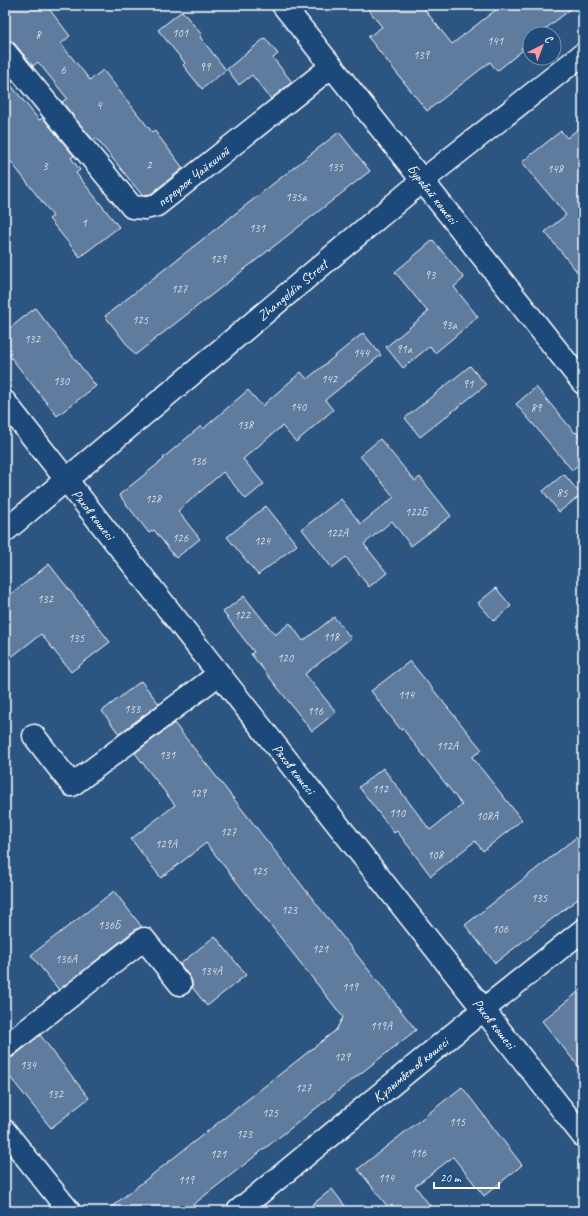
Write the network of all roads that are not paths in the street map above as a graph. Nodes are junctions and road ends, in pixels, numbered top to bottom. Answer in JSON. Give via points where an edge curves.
{"nodes":[{"id":1,"x":283,"y":5,"type":"edge"},
{"id":2,"x":5,"y":52,"type":"edge"},
{"id":3,"x":583,"y":54,"type":"edge"},
{"id":4,"x":332,"y":66,"type":"junction"},
{"id":5,"x":422,"y":181,"type":"junction"},
{"id":6,"x":583,"y":383,"type":"edge"},
{"id":7,"x":5,"y":402,"type":"edge"},
{"id":8,"x":66,"y":480,"type":"junction"},
{"id":9,"x":5,"y":531,"type":"edge"},
{"id":10,"x":219,"y":674,"type":"junction"},
{"id":11,"x":34,"y":736,"type":"dead end"},
{"id":12,"x":583,"y":930,"type":"edge"},
{"id":13,"x":180,"y":984,"type":"dead end"},
{"id":14,"x":484,"y":1009,"type":"junction"},
{"id":15,"x":5,"y":1047,"type":"edge"},
{"id":16,"x":5,"y":1132,"type":"edge"},
{"id":17,"x":583,"y":1136,"type":"edge"},
{"id":18,"x":69,"y":1211,"type":"edge"},
{"id":19,"x":238,"y":1211,"type":"edge"}],
"edges":[{"from":1,"to":4,"type":"street","name":"Бурабай көшесі"},
{"from":2,"to":4,"type":"street","name":"переулок Чайкиной","via":[[132,207],[145,208],[157,205]]},
{"from":3,"to":5,"type":"street","name":"Zhangeldin Street"},
{"from":4,"to":5,"type":"street","name":"Бурабай көшесі"},
{"from":5,"to":6,"type":"street","name":"Бурабай көшесі"},
{"from":5,"to":8,"type":"street","name":"Zhangeldin Street"},
{"from":7,"to":8,"type":"street","name":"Ряхов көшесі"},
{"from":8,"to":9,"type":"street","name":"Zhangeldin Street"},
{"from":8,"to":10,"type":"street","name":"Ряхов көшесі"},
{"from":10,"to":11,"type":"street","via":[[72,785]]},
{"from":10,"to":14,"type":"street","name":"Ряхов көшесі"},
{"from":12,"to":14,"type":"street","name":"Құлымбетов көшесі"},
{"from":13,"to":15,"type":"street","via":[[144,939]]},
{"from":14,"to":17,"type":"street","name":"Ряхов көшесі"},
{"from":14,"to":19,"type":"street","name":"Құлымбетов көшесі"},
{"from":16,"to":18,"type":"street"}]}
